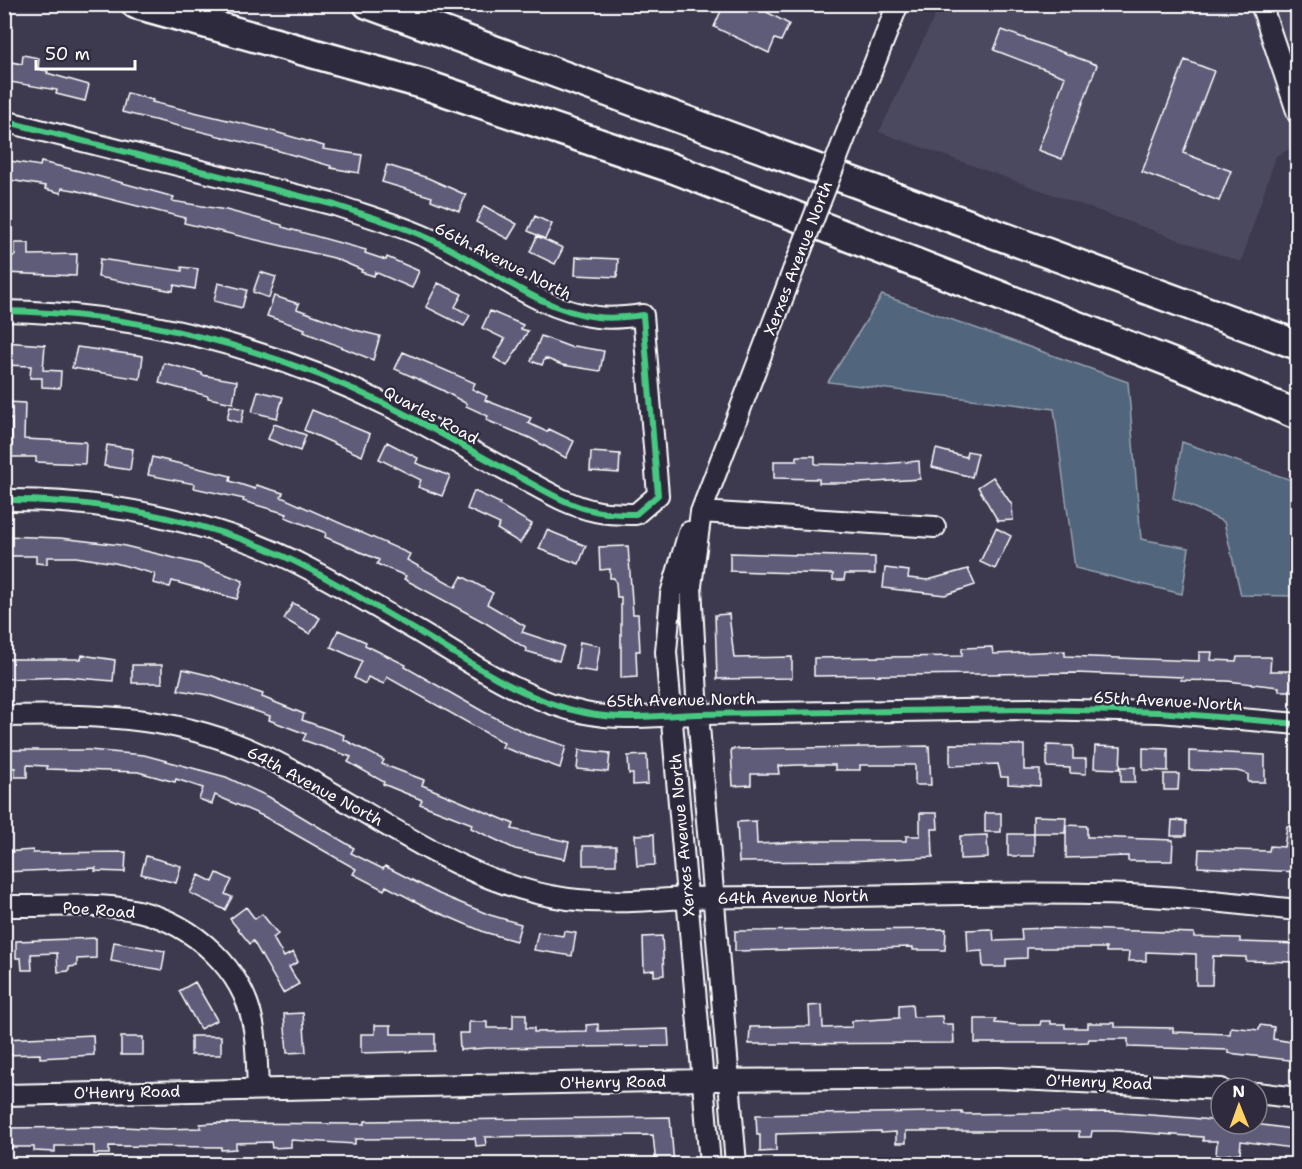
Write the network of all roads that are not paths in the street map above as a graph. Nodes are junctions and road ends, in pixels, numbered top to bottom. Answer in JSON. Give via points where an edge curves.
{"nodes":[{"id":1,"x":136,"y":4,"type":"edge"},
{"id":2,"x":368,"y":4,"type":"edge"},
{"id":3,"x":898,"y":4,"type":"edge"},
{"id":4,"x":1260,"y":4,"type":"edge"},
{"id":5,"x":1298,"y":114,"type":"edge"},
{"id":6,"x":4,"y":121,"type":"edge"},
{"id":7,"x":4,"y":311,"type":"edge"},
{"id":8,"x":1298,"y":345,"type":"edge"},
{"id":9,"x":1198,"y":373,"type":"junction"},
{"id":10,"x":1298,"y":393,"type":"edge"},
{"id":11,"x":1298,"y":415,"type":"edge"},
{"id":12,"x":658,"y":495,"type":"joint"},
{"id":13,"x":4,"y":500,"type":"edge"},
{"id":14,"x":701,"y":512,"type":"junction"},
{"id":15,"x":935,"y":527,"type":"dead end"},
{"id":16,"x":672,"y":714,"type":"junction"},
{"id":17,"x":698,"y":714,"type":"junction"},
{"id":18,"x":4,"y":716,"type":"edge"},
{"id":19,"x":1298,"y":724,"type":"edge"},
{"id":20,"x":687,"y":898,"type":"junction"},
{"id":21,"x":713,"y":898,"type":"junction"},
{"id":22,"x":4,"y":906,"type":"edge"},
{"id":23,"x":1298,"y":910,"type":"edge"},
{"id":24,"x":703,"y":1080,"type":"junction"},
{"id":25,"x":729,"y":1080,"type":"junction"},
{"id":26,"x":1209,"y":1088,"type":"edge"},
{"id":27,"x":258,"y":1089,"type":"junction"},
{"id":28,"x":1269,"y":1094,"type":"edge"},
{"id":29,"x":4,"y":1095,"type":"edge"},
{"id":30,"x":1298,"y":1098,"type":"edge"},
{"id":31,"x":710,"y":1164,"type":"edge"},
{"id":32,"x":736,"y":1164,"type":"edge"}],
"edges":[{"from":1,"to":9,"type":"highway","via":[[338,58],[552,126],[672,168]]},
{"from":2,"to":8,"type":"highway"},
{"from":3,"to":14,"type":"street","name":"Xerxes Avenue North","bridge":true},
{"from":4,"to":5,"type":"street"},
{"from":6,"to":12,"type":"street","name":"66th Avenue North","via":[[382,220],[431,239],[542,300],[569,310],[596,317],[643,315]]},
{"from":7,"to":12,"type":"street","name":"Quarles Road","via":[[112,319],[253,351],[389,406],[554,496],[594,511],[636,514]]},
{"from":9,"to":10,"type":"highway"},
{"from":9,"to":11,"type":"highway"},
{"from":13,"to":16,"type":"street","name":"65th Avenue North","via":[[82,502],[131,509],[242,539],[346,590],[523,692],[584,713],[627,718]]},
{"from":14,"to":15,"type":"street"},
{"from":14,"to":16,"type":"street","name":"Xerxes Avenue North","via":[[684,544],[671,594],[666,652]]},
{"from":14,"to":17,"type":"street","name":"Xerxes Avenue North","via":[[691,586]]},
{"from":16,"to":17,"type":"street","name":"65th Avenue North"},
{"from":16,"to":20,"type":"street","name":"Xerxes Avenue North"},
{"from":17,"to":19,"type":"street","name":"65th Avenue North","via":[[1044,709],[1172,713]]},
{"from":17,"to":21,"type":"street","name":"Xerxes Avenue North"},
{"from":18,"to":20,"type":"street","name":"64th Avenue North","via":[[113,716],[204,732],[291,771],[464,866],[518,888],[601,901]]},
{"from":20,"to":21,"type":"street","name":"64th Avenue North"},
{"from":20,"to":24,"type":"street","name":"Xerxes Avenue North"},
{"from":21,"to":23,"type":"street","name":"64th Avenue North","via":[[1094,894]]},
{"from":21,"to":25,"type":"street","name":"Xerxes Avenue North"},
{"from":22,"to":27,"type":"street","name":"Poe Road","via":[[136,911],[165,919],[190,933],[213,951],[245,999],[254,1027]]},
{"from":24,"to":25,"type":"street","name":"O'Henry Road"},
{"from":24,"to":27,"type":"street","name":"O'Henry Road"},
{"from":24,"to":31,"type":"street","name":"Xerxes Avenue North"},
{"from":25,"to":26,"type":"street","name":"O'Henry Road","via":[[998,1078]]},
{"from":25,"to":32,"type":"street","name":"Xerxes Avenue North"},
{"from":27,"to":29,"type":"street","name":"O'Henry Road"},
{"from":28,"to":30,"type":"street"}]}
